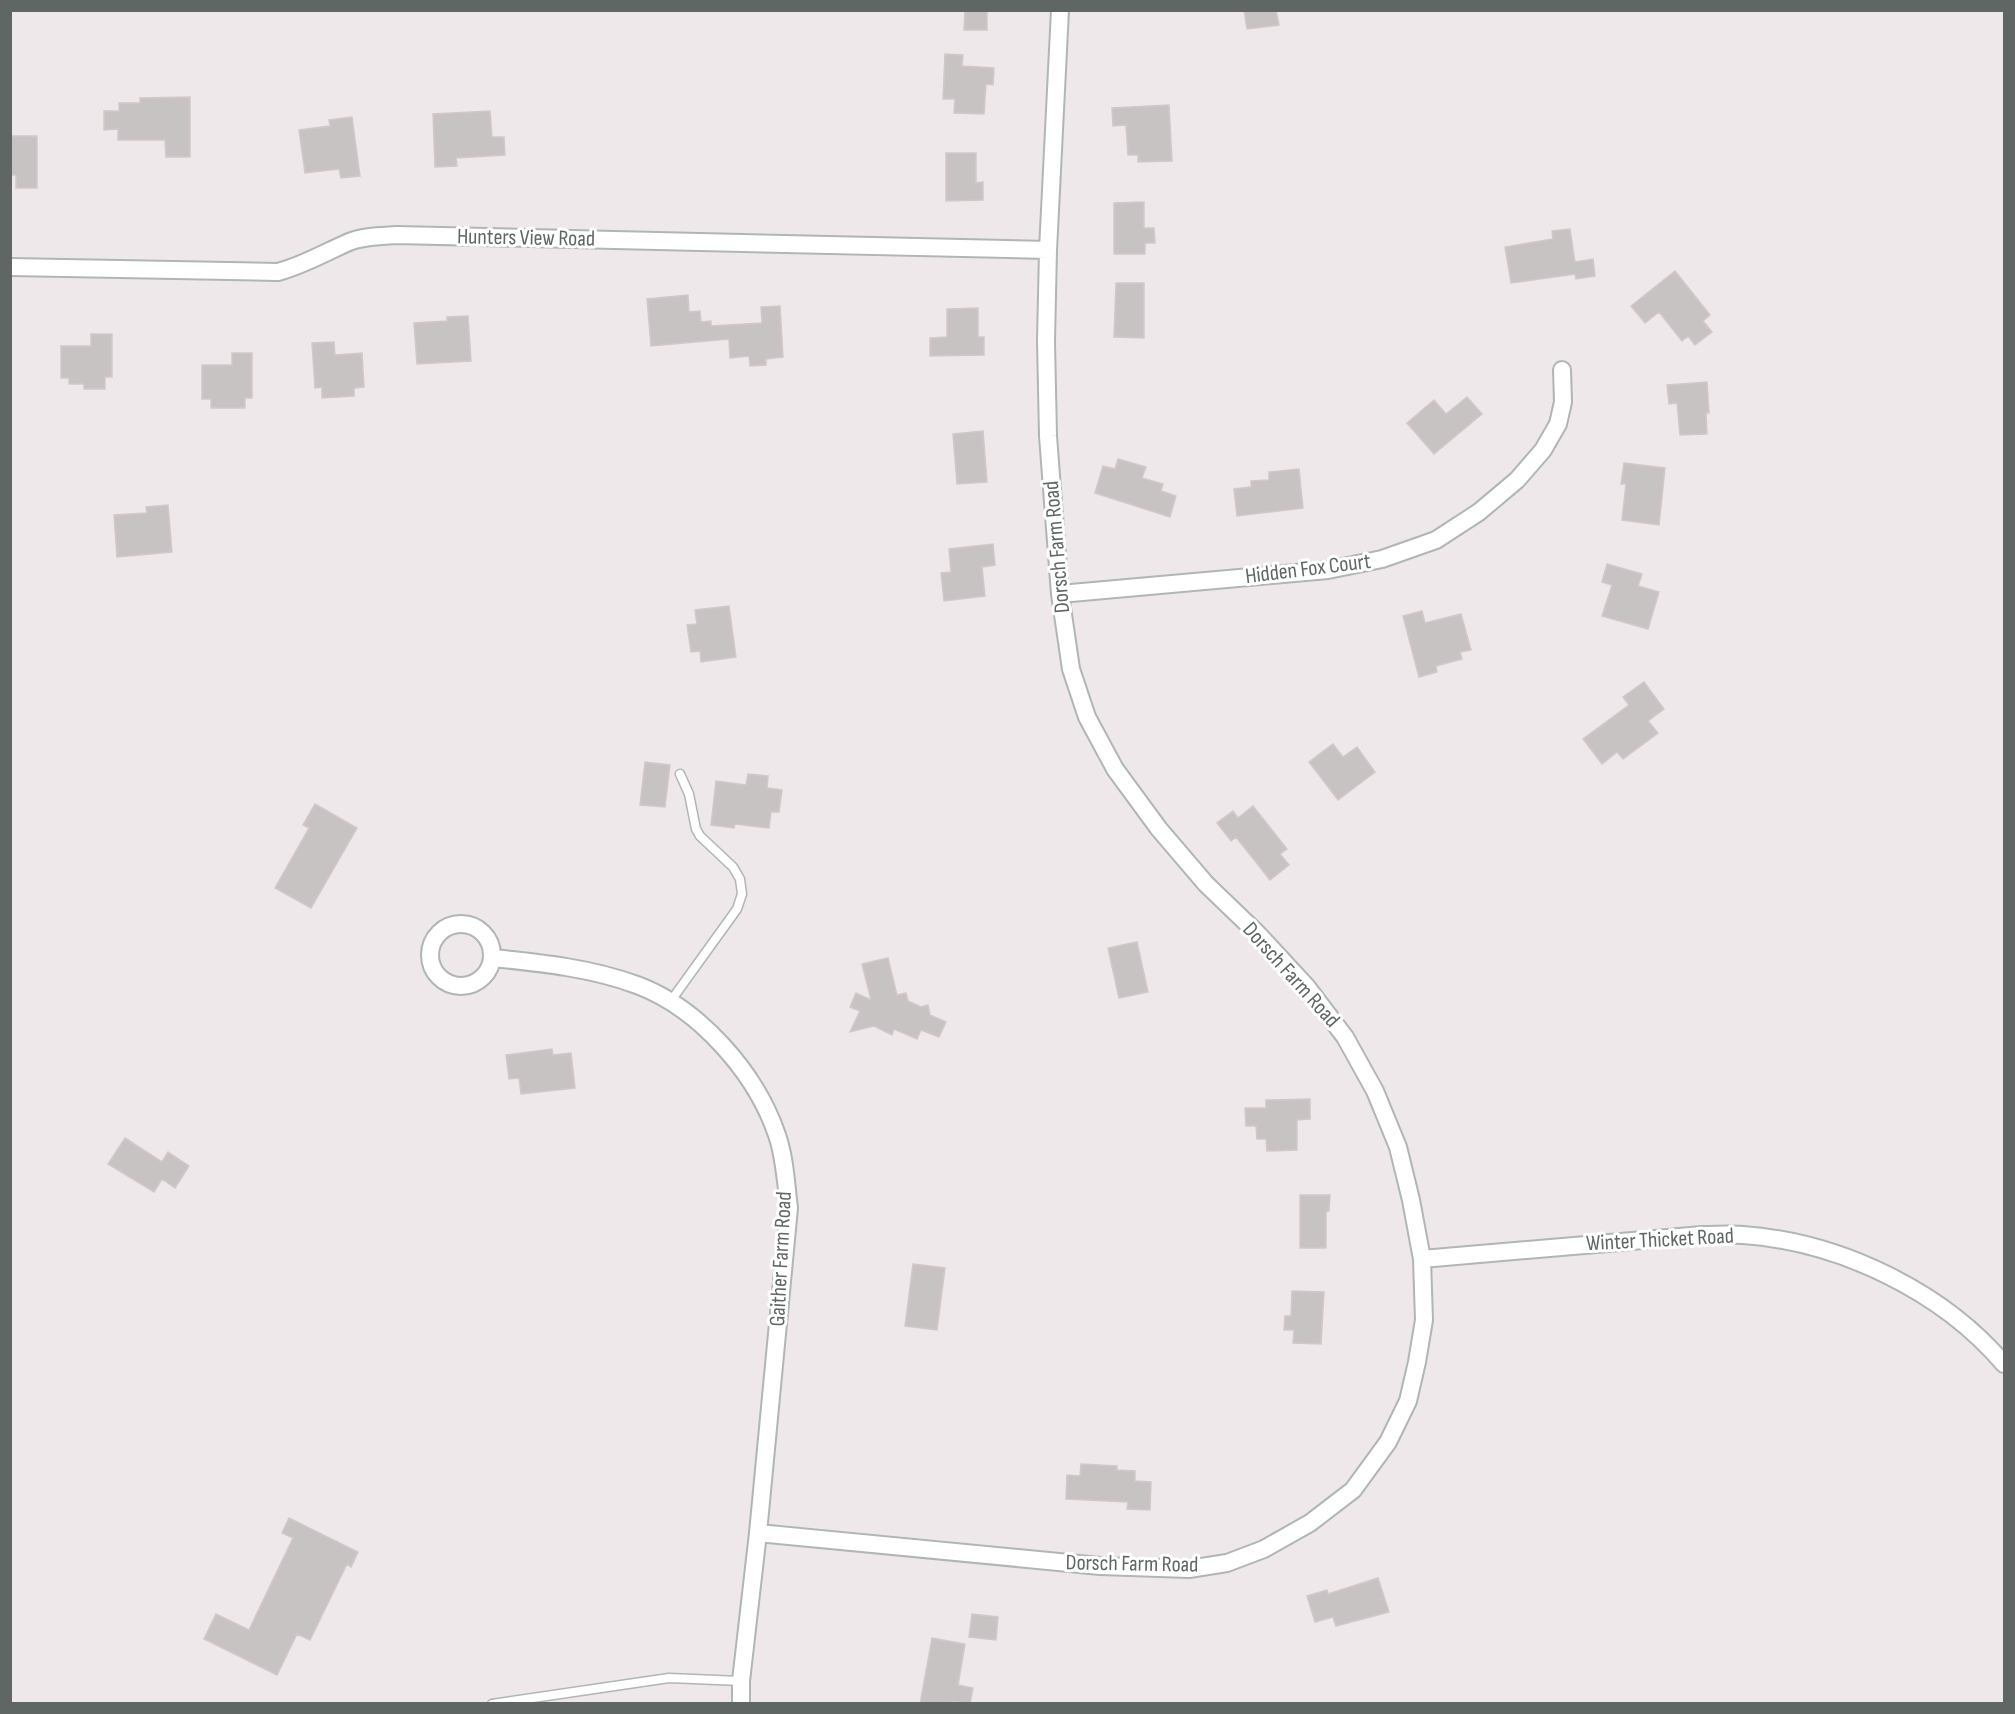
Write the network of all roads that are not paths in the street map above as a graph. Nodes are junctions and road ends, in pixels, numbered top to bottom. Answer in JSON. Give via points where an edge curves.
{"nodes":[{"id":1,"x":1060,"y":10,"type":"edge"},
{"id":2,"x":1048,"y":250,"type":"junction"},
{"id":3,"x":10,"y":267,"type":"edge"},
{"id":4,"x":1562,"y":370,"type":"dead end"},
{"id":5,"x":1060,"y":594,"type":"junction"},
{"id":6,"x":680,"y":774,"type":"dead end"},
{"id":7,"x":493,"y":958,"type":"dead end"},
{"id":8,"x":670,"y":1002,"type":"junction"},
{"id":9,"x":1422,"y":1259,"type":"junction"},
{"id":10,"x":2004,"y":1364,"type":"edge"},
{"id":11,"x":758,"y":1533,"type":"junction"},
{"id":12,"x":741,"y":1681,"type":"junction"},
{"id":13,"x":492,"y":1704,"type":"edge"},
{"id":14,"x":741,"y":1704,"type":"edge"}],
"edges":[{"from":1,"to":2,"type":"street","name":"Dorsch Farm Road"},
{"from":2,"to":3,"type":"street","name":"Hunters View Road","via":[[396,235],[351,241],[300,267],[278,272]]},
{"from":2,"to":5,"type":"street","name":"Dorsch Farm Road","via":[[1048,424]]},
{"from":4,"to":5,"type":"street","name":"Hidden Fox Court","via":[[1563,402],[1558,424],[1543,450],[1517,480],[1479,512],[1436,540],[1382,559],[1328,570]]},
{"from":5,"to":9,"type":"street","name":"Dorsch Farm Road","via":[[1071,669],[1086,717],[1115,769],[1206,884],[1307,987],[1345,1036],[1375,1091],[1398,1147]]},
{"from":6,"to":8,"type":"lane","via":[[689,794],[696,829],[733,867],[742,894],[737,909]]},
{"from":7,"to":8,"type":"street","name":"Gaither Farm Road","via":[[602,974]]},
{"from":8,"to":11,"type":"street","name":"Gaither Farm Road","via":[[705,1027],[734,1059],[777,1135],[784,1170],[789,1208]]},
{"from":9,"to":10,"type":"street","name":"Winter Thicket Road","via":[[1702,1235],[1745,1235],[1782,1241],[1842,1257],[1893,1277],[1967,1326]]},
{"from":9,"to":11,"type":"street","name":"Dorsch Farm Road","via":[[1424,1320],[1417,1362],[1408,1401],[1388,1442],[1353,1490],[1310,1523],[1264,1549],[1227,1563],[1178,1569],[1100,1566]]},
{"from":11,"to":12,"type":"street","name":"Gaither Farm Road"},
{"from":12,"to":13,"type":"lane","via":[[669,1678]]},
{"from":12,"to":14,"type":"street","name":"Gaither Farm Road"}]}
